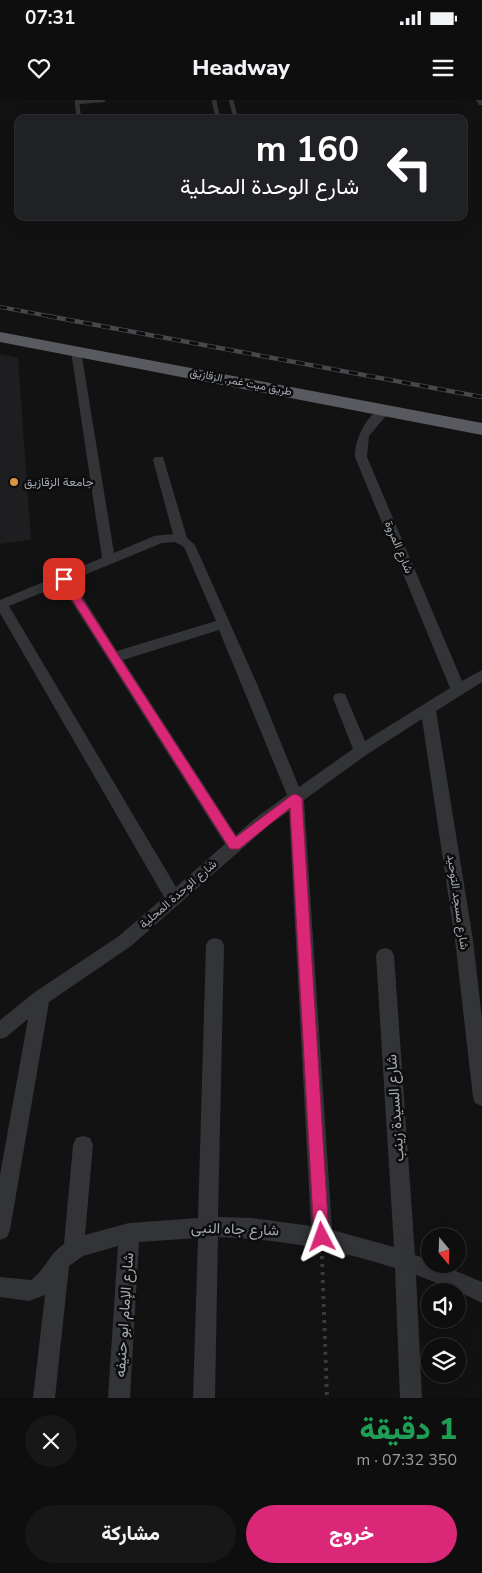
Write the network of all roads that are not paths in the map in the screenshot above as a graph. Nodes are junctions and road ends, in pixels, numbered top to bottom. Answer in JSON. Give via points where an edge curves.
{"nodes":[{"id":1,"x":103,"y":100,"type":"edge"},
{"id":2,"x":214,"y":100,"type":"edge"},
{"id":3,"x":231,"y":100,"type":"edge"},
{"id":4,"x":480,"y":100,"type":"edge"},
{"id":5,"x":77,"y":101,"type":"edge"},
{"id":6,"x":482,"y":103,"type":"edge"},
{"id":7,"x":79,"y":115,"type":"edge"},
{"id":8,"x":217,"y":115,"type":"edge"},
{"id":9,"x":235,"y":115,"type":"edge"},
{"id":10,"x":0,"y":324,"type":"edge"},
{"id":11,"x":0,"y":337,"type":"edge"},
{"id":12,"x":76,"y":351,"type":"junction"},
{"id":13,"x":385,"y":410,"type":"junction"},
{"id":14,"x":482,"y":414,"type":"edge"},
{"id":15,"x":482,"y":429,"type":"edge"},
{"id":16,"x":159,"y":460,"type":"dead end"},
{"id":17,"x":181,"y":538,"type":"junction"},
{"id":18,"x":109,"y":560,"type":"junction"},
{"id":19,"x":64,"y":579,"type":"junction"},
{"id":20,"x":1,"y":605,"type":"edge"},
{"id":21,"x":223,"y":624,"type":"junction"},
{"id":22,"x":115,"y":657,"type":"junction"},
{"id":23,"x":482,"y":675,"type":"edge"},
{"id":24,"x":458,"y":689,"type":"junction"},
{"id":25,"x":340,"y":698,"type":"dead end"},
{"id":26,"x":428,"y":708,"type":"junction"},
{"id":27,"x":361,"y":751,"type":"junction"},
{"id":28,"x":296,"y":798,"type":"junction"},
{"id":29,"x":234,"y":845,"type":"junction"},
{"id":30,"x":174,"y":899,"type":"junction"},
{"id":31,"x":215,"y":945,"type":"dead end"},
{"id":32,"x":385,"y":955,"type":"dead end"},
{"id":33,"x":41,"y":998,"type":"junction"},
{"id":34,"x":0,"y":1031,"type":"edge"},
{"id":35,"x":482,"y":1097,"type":"edge"},
{"id":36,"x":83,"y":1145,"type":"dead end"},
{"id":37,"x":209,"y":1226,"type":"junction"},
{"id":38,"x":0,"y":1230,"type":"edge"},
{"id":39,"x":129,"y":1233,"type":"junction"},
{"id":40,"x":322,"y":1237,"type":"junction"},
{"id":41,"x":66,"y":1256,"type":"junction"},
{"id":42,"x":406,"y":1261,"type":"junction"},
{"id":43,"x":0,"y":1287,"type":"edge"},
{"id":44,"x":482,"y":1293,"type":"edge"},
{"id":45,"x":44,"y":1398,"type":"edge"},
{"id":46,"x":119,"y":1398,"type":"edge"},
{"id":47,"x":204,"y":1398,"type":"edge"},
{"id":48,"x":411,"y":1398,"type":"edge"}],
"edges":[{"from":1,"to":5,"type":"lane"},
{"from":2,"to":8,"type":"lane"},
{"from":3,"to":9,"type":"lane"},
{"from":4,"to":6,"type":"street"},
{"from":5,"to":7,"type":"lane"},
{"from":10,"to":14,"type":"highway","name":"طريق ميت غمر, الزقازيق"},
{"from":11,"to":12,"type":"highway","name":"طريق ميت غمر, الزقازيق"},
{"from":12,"to":13,"type":"highway","name":"طريق ميت غمر, الزقازيق"},
{"from":12,"to":18,"type":"street"},
{"from":13,"to":15,"type":"highway","name":"طريق ميت غمر, الزقازيق"},
{"from":13,"to":24,"type":"street","name":"شارع المروة","via":[[364,433],[361,457]]},
{"from":16,"to":17,"type":"street"},
{"from":17,"to":18,"type":"street","via":[[159,539]]},
{"from":17,"to":21,"type":"street","via":[[189,546]]},
{"from":18,"to":19,"type":"street"},
{"from":19,"to":20,"type":"street"},
{"from":19,"to":22,"type":"street"},
{"from":20,"to":30,"type":"street"},
{"from":21,"to":22,"type":"street"},
{"from":21,"to":28,"type":"street"},
{"from":22,"to":29,"type":"street"},
{"from":23,"to":24,"type":"street","name":"شارع الوحدة المحلية"},
{"from":24,"to":26,"type":"street","name":"شارع الوحدة المحلية"},
{"from":25,"to":27,"type":"street"},
{"from":26,"to":27,"type":"street","name":"شارع الوحدة المحلية"},
{"from":26,"to":35,"type":"street","name":"شارع مسجد التوحيد","via":[[464,940]]},
{"from":27,"to":28,"type":"street","name":"شارع الوحدة المحلية"},
{"from":28,"to":29,"type":"street","name":"شارع الوحدة المحلية"},
{"from":28,"to":40,"type":"street"},
{"from":29,"to":30,"type":"street","name":"شارع الوحدة المحلية"},
{"from":30,"to":33,"type":"street","name":"شارع الوحدة المحلية","via":[[125,940]]},
{"from":31,"to":37,"type":"street"},
{"from":32,"to":42,"type":"street","name":"شارع السيدة زينب"},
{"from":33,"to":34,"type":"street","name":"شارع الوحدة المحلية"},
{"from":33,"to":38,"type":"street"},
{"from":36,"to":41,"type":"street"},
{"from":37,"to":39,"type":"street","name":"شارع جاه النبى"},
{"from":37,"to":40,"type":"street","name":"شارع جاه النبى","via":[[246,1226]]},
{"from":37,"to":47,"type":"street"},
{"from":39,"to":41,"type":"street","name":"شارع جاه النبى"},
{"from":39,"to":46,"type":"street","name":"شارع الإمام ابو حنيفه"},
{"from":40,"to":42,"type":"street","name":"شارع جاه النبى"},
{"from":41,"to":43,"type":"street","via":[[38,1289],[25,1292]]},
{"from":41,"to":45,"type":"street"},
{"from":42,"to":44,"type":"street","name":"شارع جاه النبى"},
{"from":42,"to":48,"type":"street","name":"شارع السيدة زينب"}]}
